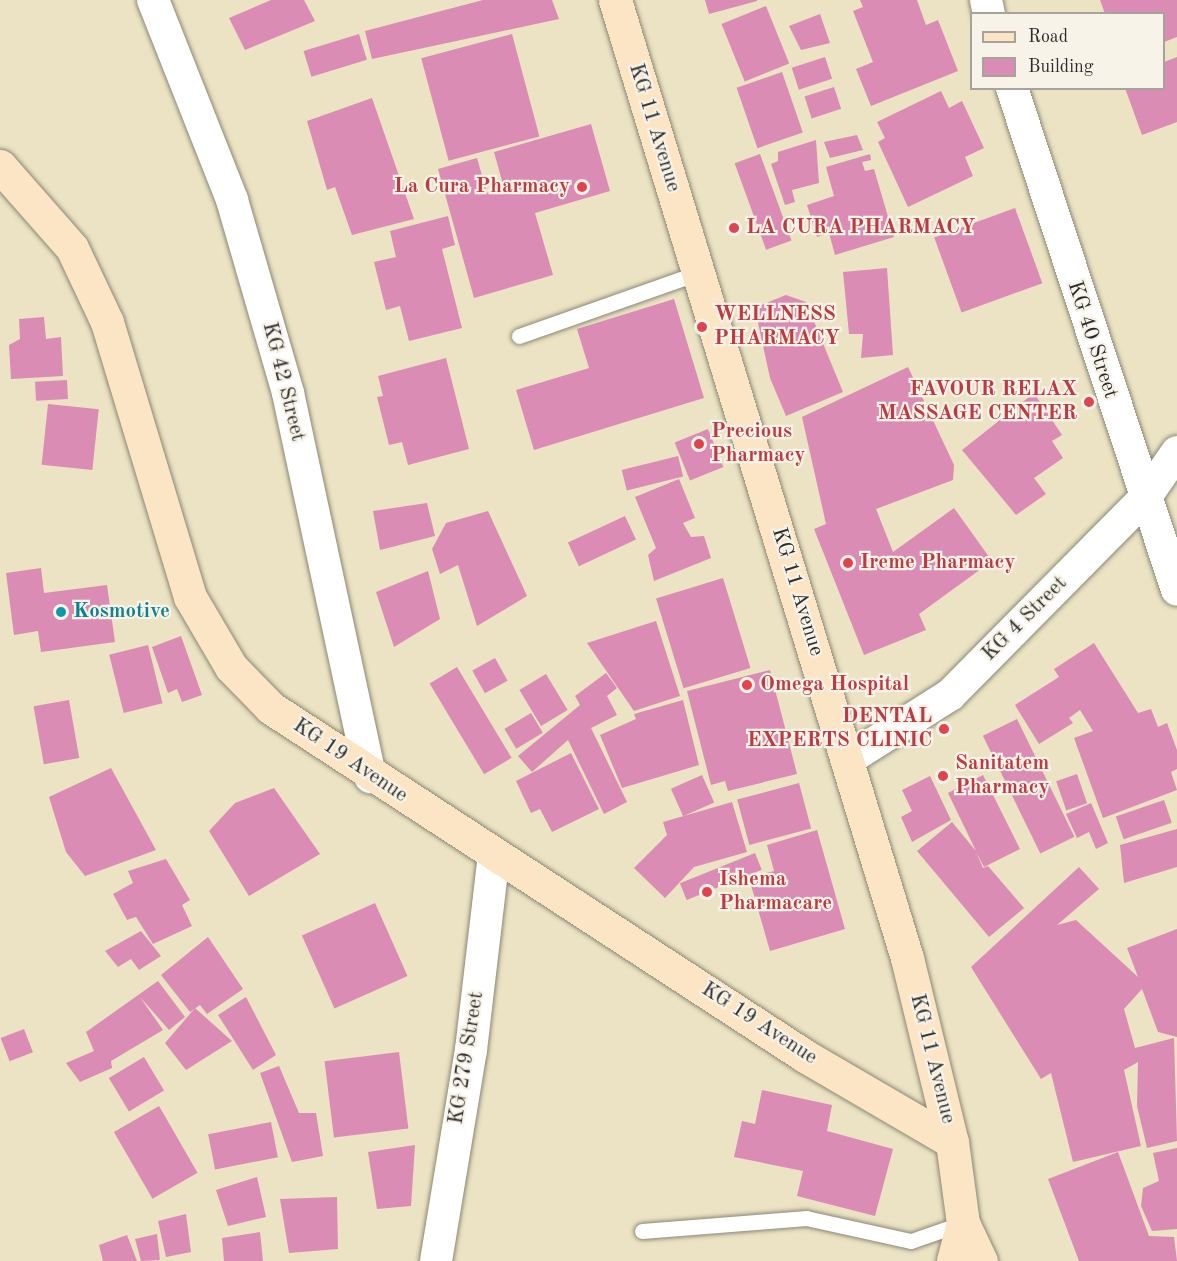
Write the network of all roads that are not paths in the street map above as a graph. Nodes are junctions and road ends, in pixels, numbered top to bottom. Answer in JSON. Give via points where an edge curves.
{"nodes":[{"id":1,"x":153,"y":0,"type":"edge"},
{"id":2,"x":615,"y":0,"type":"edge"},
{"id":3,"x":1013,"y":90,"type":"edge"},
{"id":4,"x":0,"y":166,"type":"edge"},
{"id":5,"x":698,"y":273,"type":"junction"},
{"id":6,"x":519,"y":336,"type":"dead end"},
{"id":7,"x":1177,"y":452,"type":"edge"},
{"id":8,"x":1144,"y":498,"type":"junction"},
{"id":9,"x":1177,"y":590,"type":"edge"},
{"id":10,"x":849,"y":759,"type":"junction"},
{"id":11,"x":370,"y":777,"type":"junction"},
{"id":12,"x":494,"y":855,"type":"junction"},
{"id":13,"x":952,"y":1142,"type":"junction"},
{"id":14,"x":963,"y":1223,"type":"junction"},
{"id":15,"x":642,"y":1231,"type":"dead end"},
{"id":16,"x":436,"y":1261,"type":"edge"},
{"id":17,"x":953,"y":1261,"type":"edge"},
{"id":18,"x":981,"y":1261,"type":"edge"}],
"edges":[{"from":1,"to":11,"type":"street","name":"KG 42 Street","via":[[232,200],[288,393]]},
{"from":2,"to":5,"type":"main road","name":"KG 11 Avenue"},
{"from":3,"to":8,"type":"street","name":"KG 40 Street"},
{"from":4,"to":11,"type":"main road","name":"KG 19 Avenue","via":[[72,248],[107,322],[190,597],[231,666],[271,708]]},
{"from":5,"to":6,"type":"lane"},
{"from":5,"to":10,"type":"main road","name":"KG 11 Avenue"},
{"from":7,"to":8,"type":"street","name":"KG 4 Street"},
{"from":8,"to":9,"type":"street","name":"KG 40 Street"},
{"from":8,"to":10,"type":"street","name":"KG 4 Street","via":[[950,695]]},
{"from":10,"to":13,"type":"main road","name":"KG 11 Avenue","via":[[907,958]]},
{"from":11,"to":12,"type":"main road","name":"KG 19 Avenue"},
{"from":12,"to":13,"type":"main road","name":"KG 19 Avenue","via":[[603,921],[805,1056]]},
{"from":12,"to":16,"type":"street","name":"KG 279 Street","via":[[471,1050]]},
{"from":13,"to":14,"type":"main road","name":"KG 11 Avenue"},
{"from":14,"to":15,"type":"lane","via":[[911,1241],[806,1218]]},
{"from":14,"to":17,"type":"main road","name":"KG 11 Avenue"},
{"from":14,"to":18,"type":"main road"}]}
